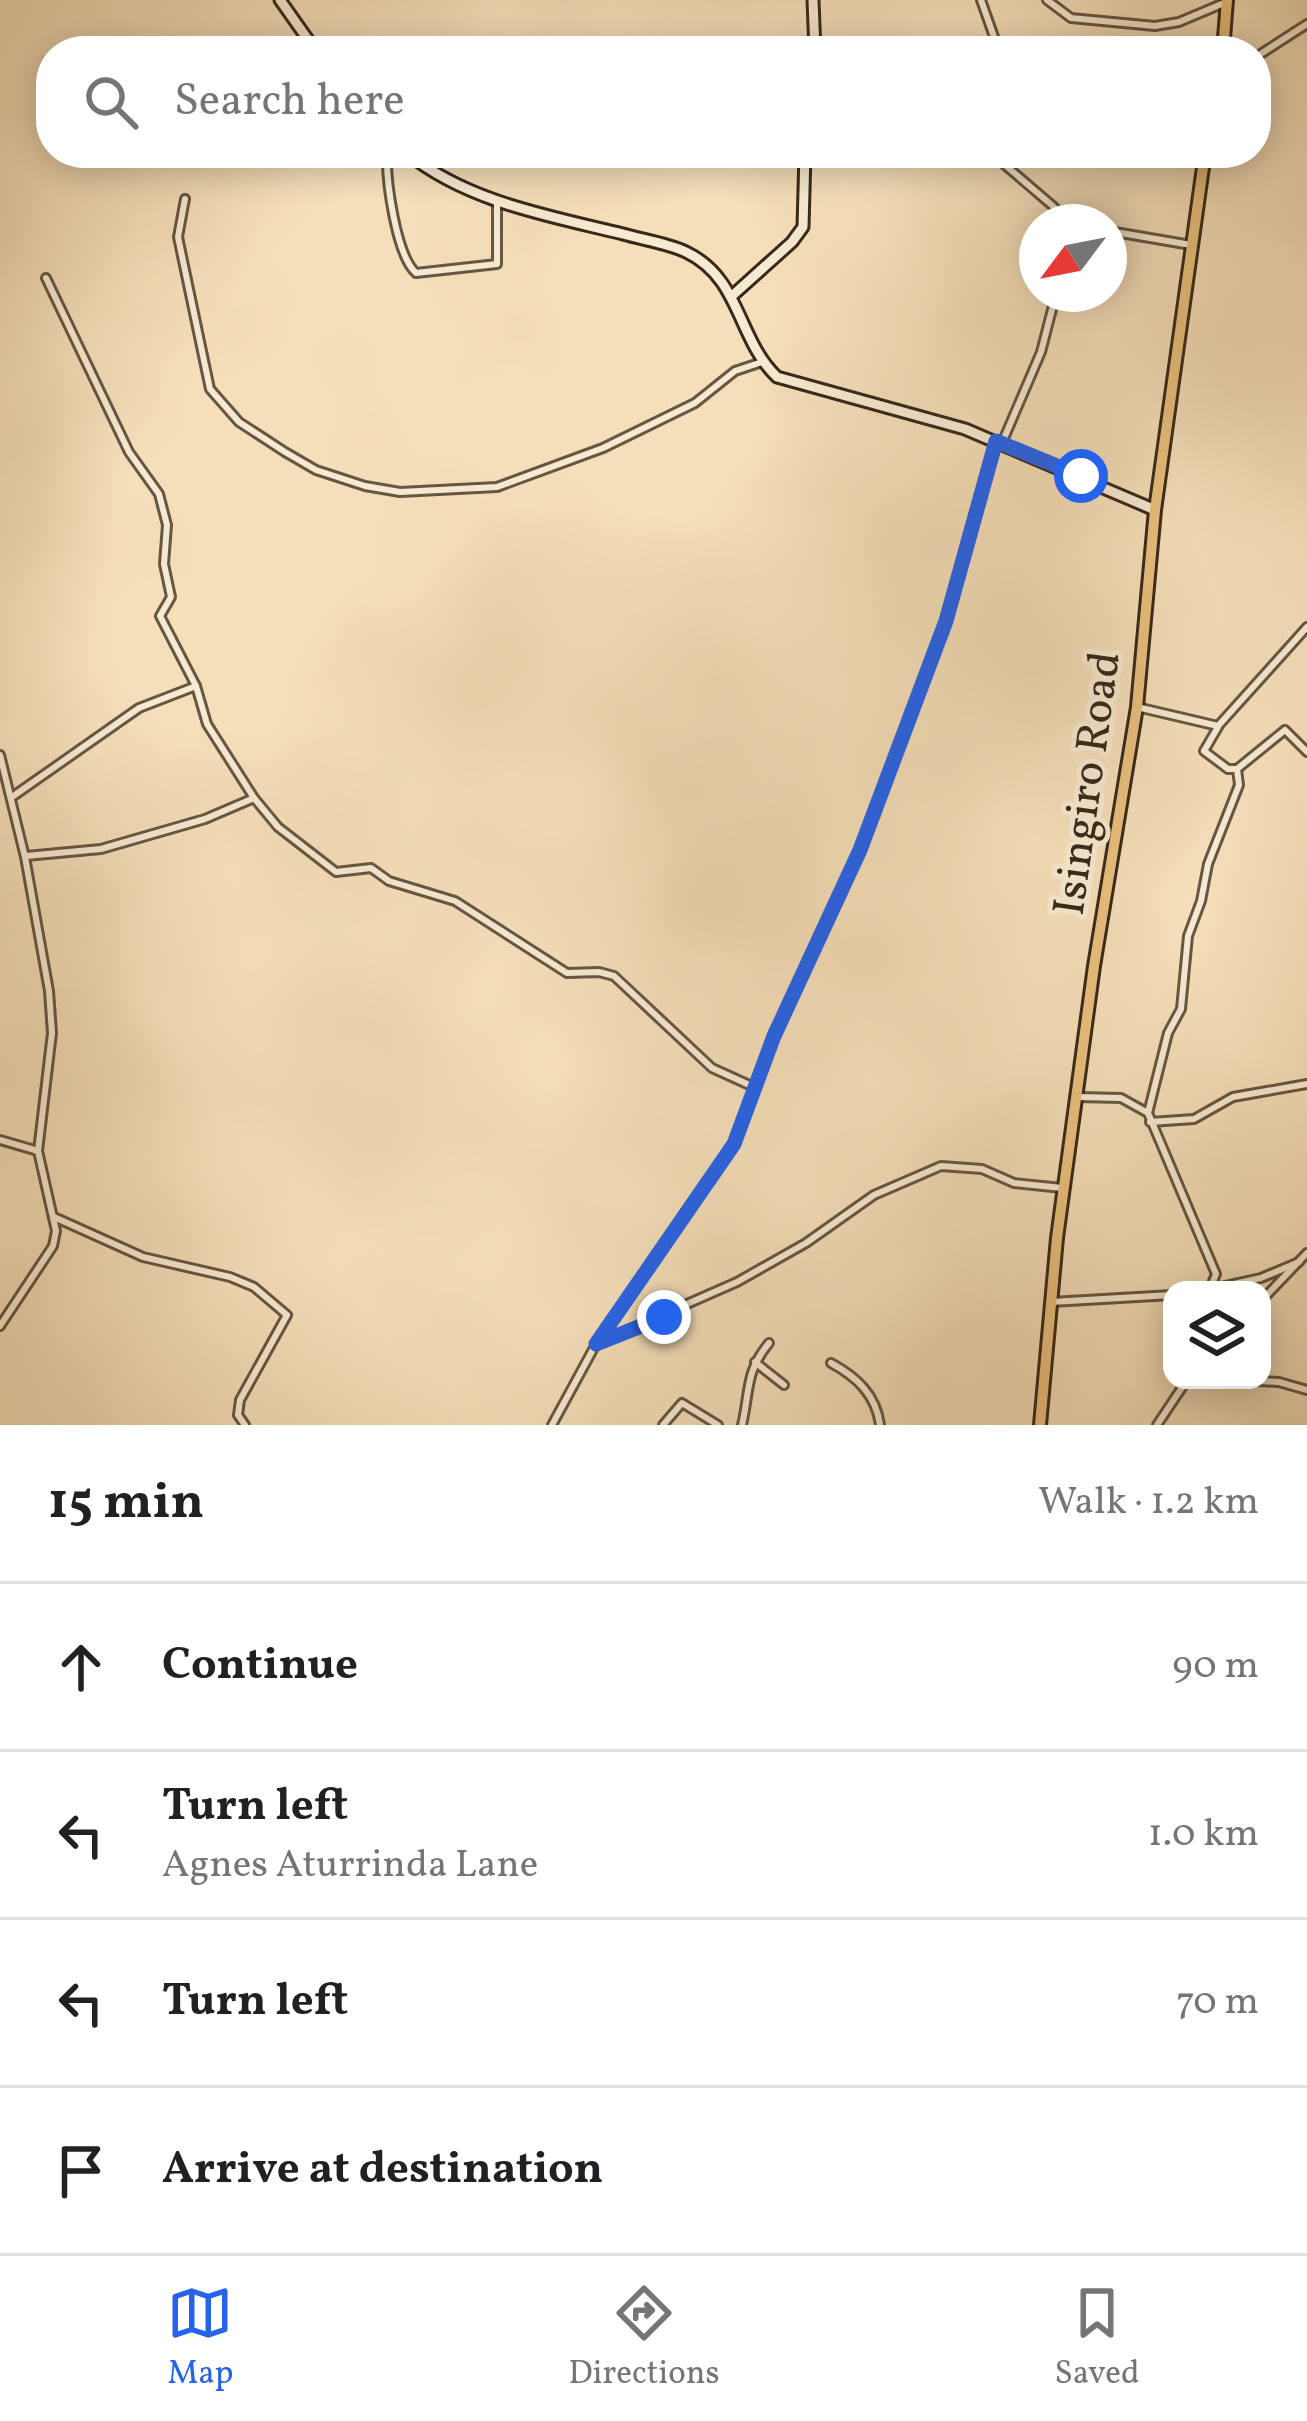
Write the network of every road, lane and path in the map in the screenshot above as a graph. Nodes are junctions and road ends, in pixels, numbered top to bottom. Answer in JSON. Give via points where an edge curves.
{"nodes":[{"id":1,"x":280,"y":0,"type":"edge"},
{"id":2,"x":813,"y":0,"type":"edge"},
{"id":3,"x":981,"y":0,"type":"edge"},
{"id":4,"x":1047,"y":0,"type":"edge"},
{"id":5,"x":1227,"y":1,"type":"edge"},
{"id":6,"x":1307,"y":25,"type":"edge"},
{"id":7,"x":305,"y":36,"type":"edge"},
{"id":8,"x":814,"y":36,"type":"edge"},
{"id":9,"x":994,"y":36,"type":"edge"},
{"id":10,"x":1224,"y":36,"type":"edge"},
{"id":11,"x":1271,"y":48,"type":"edge"},
{"id":12,"x":388,"y":168,"type":"edge"},
{"id":13,"x":430,"y":168,"type":"edge"},
{"id":14,"x":804,"y":168,"type":"edge"},
{"id":15,"x":1008,"y":168,"type":"edge"},
{"id":16,"x":1203,"y":168,"type":"edge"},
{"id":17,"x":185,"y":199,"type":"dead end"},
{"id":18,"x":497,"y":200,"type":"junction"},
{"id":19,"x":1050,"y":204,"type":"edge"},
{"id":20,"x":1127,"y":234,"type":"edge"},
{"id":21,"x":1191,"y":245,"type":"junction"},
{"id":22,"x":46,"y":278,"type":"dead end"},
{"id":23,"x":734,"y":295,"type":"junction"},
{"id":24,"x":1051,"y":312,"type":"edge"},
{"id":25,"x":762,"y":362,"type":"junction"},
{"id":26,"x":999,"y":442,"type":"junction"},
{"id":27,"x":1155,"y":511,"type":"junction"},
{"id":28,"x":1307,"y":627,"type":"edge"},
{"id":29,"x":196,"y":686,"type":"junction"},
{"id":30,"x":1137,"y":707,"type":"junction"},
{"id":31,"x":1218,"y":726,"type":"junction"},
{"id":32,"x":1307,"y":752,"type":"edge"},
{"id":33,"x":0,"y":754,"type":"edge"},
{"id":34,"x":1237,"y":769,"type":"junction"},
{"id":35,"x":12,"y":797,"type":"junction"},
{"id":36,"x":254,"y":798,"type":"junction"},
{"id":37,"x":25,"y":856,"type":"junction"},
{"id":38,"x":1307,"y":1084,"type":"edge"},
{"id":39,"x":755,"y":1088,"type":"junction"},
{"id":40,"x":1078,"y":1096,"type":"junction"},
{"id":41,"x":1149,"y":1117,"type":"junction"},
{"id":42,"x":0,"y":1140,"type":"edge"},
{"id":43,"x":38,"y":1151,"type":"junction"},
{"id":44,"x":1065,"y":1189,"type":"junction"},
{"id":45,"x":52,"y":1216,"type":"junction"},
{"id":46,"x":1307,"y":1253,"type":"edge"},
{"id":47,"x":1299,"y":1262,"type":"junction"},
{"id":48,"x":1212,"y":1281,"type":"edge"},
{"id":49,"x":1248,"y":1281,"type":"edge"},
{"id":50,"x":1271,"y":1291,"type":"edge"},
{"id":51,"x":1163,"y":1296,"type":"edge"},
{"id":52,"x":1051,"y":1302,"type":"junction"},
{"id":53,"x":0,"y":1327,"type":"edge"},
{"id":54,"x":769,"y":1343,"type":"dead end"},
{"id":55,"x":596,"y":1344,"type":"junction"},
{"id":56,"x":755,"y":1363,"type":"junction"},
{"id":57,"x":831,"y":1363,"type":"dead end"},
{"id":58,"x":1271,"y":1382,"type":"edge"},
{"id":59,"x":784,"y":1384,"type":"dead end"},
{"id":60,"x":1181,"y":1389,"type":"edge"},
{"id":61,"x":1307,"y":1390,"type":"edge"},
{"id":62,"x":245,"y":1425,"type":"edge"},
{"id":63,"x":552,"y":1425,"type":"edge"},
{"id":64,"x":663,"y":1425,"type":"edge"},
{"id":65,"x":718,"y":1425,"type":"edge"},
{"id":66,"x":742,"y":1425,"type":"edge"},
{"id":67,"x":880,"y":1425,"type":"edge"},
{"id":68,"x":1040,"y":1425,"type":"edge"},
{"id":69,"x":1157,"y":1425,"type":"edge"}],
"edges":[{"from":1,"to":7,"type":"street"},
{"from":2,"to":8,"type":"street"},
{"from":3,"to":9,"type":"street"},
{"from":4,"to":5,"type":"street","via":[[1071,18],[1155,26]]},
{"from":5,"to":10,"type":"main road"},
{"from":6,"to":11,"type":"street"},
{"from":12,"to":18,"type":"street","via":[[416,273],[496,264]]},
{"from":13,"to":18,"type":"street"},
{"from":14,"to":23,"type":"street","via":[[802,227]]},
{"from":15,"to":19,"type":"street"},
{"from":16,"to":21,"type":"main road","name":"Isingiro Road"},
{"from":17,"to":25,"type":"street","via":[[178,237],[210,389],[239,422],[285,452],[365,486],[497,487],[603,448]]},
{"from":18,"to":23,"type":"street","via":[[689,253]]},
{"from":20,"to":21,"type":"street"},
{"from":21,"to":27,"type":"main road","name":"Isingiro Road"},
{"from":22,"to":29,"type":"street","via":[[129,452],[159,494],[171,597],[160,616]]},
{"from":23,"to":25,"type":"street"},
{"from":24,"to":26,"type":"street"},
{"from":25,"to":26,"type":"street","via":[[800,386]]},
{"from":26,"to":27,"type":"street"},
{"from":26,"to":39,"type":"street","via":[[946,621],[860,850]]},
{"from":27,"to":30,"type":"main road","name":"Isingiro Road"},
{"from":28,"to":31,"type":"street"},
{"from":29,"to":35,"type":"street","via":[[139,708]]},
{"from":29,"to":36,"type":"street","via":[[207,724]]},
{"from":30,"to":31,"type":"street"},
{"from":30,"to":40,"type":"main road","name":"Isingiro Road"},
{"from":31,"to":34,"type":"street","via":[[1204,751]]},
{"from":32,"to":34,"type":"street","via":[[1285,730]]},
{"from":33,"to":35,"type":"street"},
{"from":34,"to":41,"type":"street","via":[[1239,785],[1188,936],[1181,1009]]},
{"from":35,"to":37,"type":"street"},
{"from":36,"to":37,"type":"street","via":[[101,850]]},
{"from":36,"to":39,"type":"street","via":[[336,872],[370,868],[455,901],[567,973],[614,976],[712,1068]]},
{"from":37,"to":43,"type":"street","via":[[52,1033]]},
{"from":38,"to":41,"type":"street","via":[[1233,1097],[1194,1119]]},
{"from":39,"to":55,"type":"street","via":[[734,1144]]},
{"from":40,"to":41,"type":"street","via":[[1121,1098]]},
{"from":40,"to":44,"type":"main road","name":"Isingiro Road"},
{"from":41,"to":48,"type":"street"},
{"from":42,"to":43,"type":"street"},
{"from":43,"to":45,"type":"street"},
{"from":44,"to":52,"type":"main road","name":"Isingiro Road"},
{"from":44,"to":55,"type":"street","via":[[941,1166],[874,1195],[737,1282]]},
{"from":45,"to":53,"type":"street","via":[[53,1246]]},
{"from":45,"to":62,"type":"street","via":[[142,1257],[254,1287],[287,1315],[239,1400]]},
{"from":46,"to":47,"type":"street"},
{"from":47,"to":49,"type":"street"},
{"from":47,"to":50,"type":"street"},
{"from":51,"to":52,"type":"street"},
{"from":52,"to":68,"type":"main road","name":"Isingiro Road"},
{"from":54,"to":56,"type":"street"},
{"from":55,"to":63,"type":"street"},
{"from":56,"to":59,"type":"street"},
{"from":56,"to":66,"type":"street"},
{"from":57,"to":67,"type":"street","via":[[863,1385]]},
{"from":58,"to":61,"type":"street"},
{"from":60,"to":69,"type":"street"},
{"from":64,"to":65,"type":"street","via":[[682,1403]]}]}
